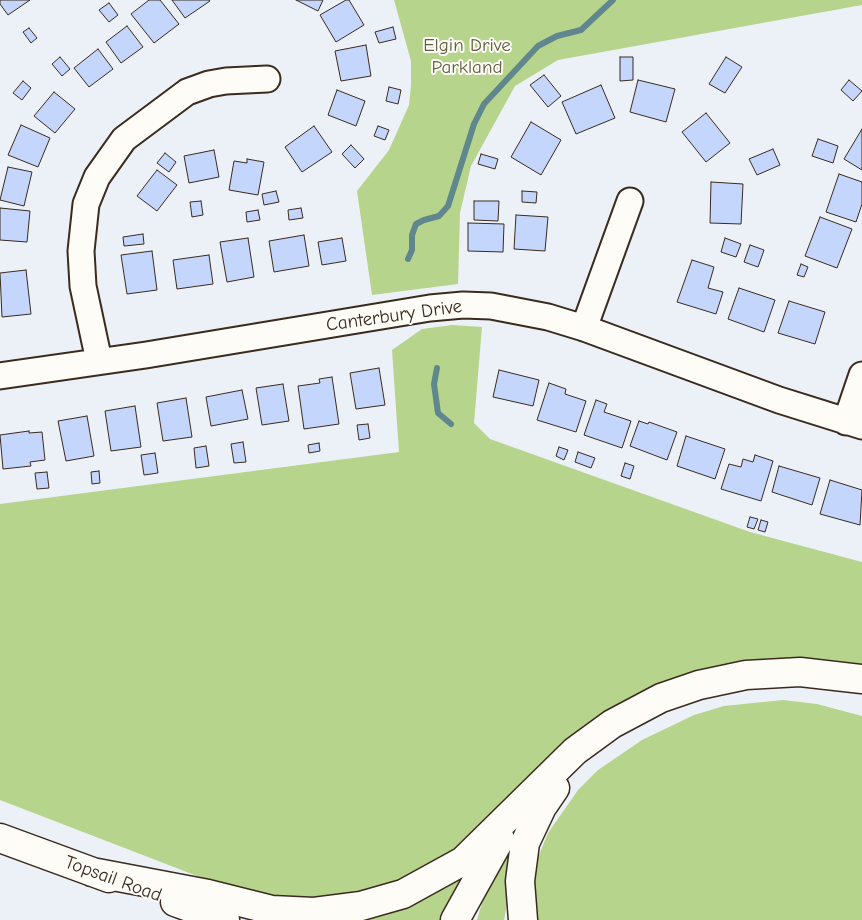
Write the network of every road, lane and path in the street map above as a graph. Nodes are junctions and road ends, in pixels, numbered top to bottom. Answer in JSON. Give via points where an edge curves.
{"nodes":[{"id":1,"x":267,"y":79,"type":"dead end"},
{"id":2,"x":630,"y":201,"type":"dead end"},
{"id":3,"x":584,"y":328,"type":"junction"},
{"id":4,"x":99,"y":361,"type":"junction"},
{"id":5,"x":862,"y":375,"type":"edge"},
{"id":6,"x":0,"y":376,"type":"edge"},
{"id":7,"x":854,"y":424,"type":"edge"},
{"id":8,"x":862,"y":679,"type":"edge"},
{"id":9,"x":862,"y":696,"type":"edge"},
{"id":10,"x":519,"y":808,"type":"junction"},
{"id":11,"x":0,"y":838,"type":"edge"},
{"id":12,"x":92,"y":872,"type":"junction"},
{"id":13,"x":226,"y":920,"type":"edge"},
{"id":14,"x":455,"y":920,"type":"edge"},
{"id":15,"x":523,"y":920,"type":"edge"}],
"edges":[{"from":1,"to":4,"type":"street","via":[[226,81],[187,92],[124,139],[97,177],[86,204],[81,252],[83,286]]},
{"from":2,"to":3,"type":"street"},
{"from":3,"to":4,"type":"street","name":"Canterbury Drive","via":[[520,310],[463,305]]},
{"from":3,"to":7,"type":"street","name":"Canterbury Drive","via":[[779,400]]},
{"from":4,"to":6,"type":"street","name":"Canterbury Drive"},
{"from":5,"to":7,"type":"street"},
{"from":8,"to":10,"type":"main road","via":[[817,673],[770,672],[722,678],[673,693],[595,735]]},
{"from":9,"to":15,"type":"main road","via":[[838,690],[791,686],[725,692],[693,699],[654,714],[607,742],[566,776],[533,822],[521,867]]},
{"from":10,"to":12,"type":"main road","via":[[463,861],[440,875],[403,894],[339,910],[294,913],[272,910]]},
{"from":10,"to":14,"type":"main road"},
{"from":11,"to":12,"type":"main road","name":"Topsail Road"},
{"from":12,"to":13,"type":"main road","name":"Topsail Road"}]}
